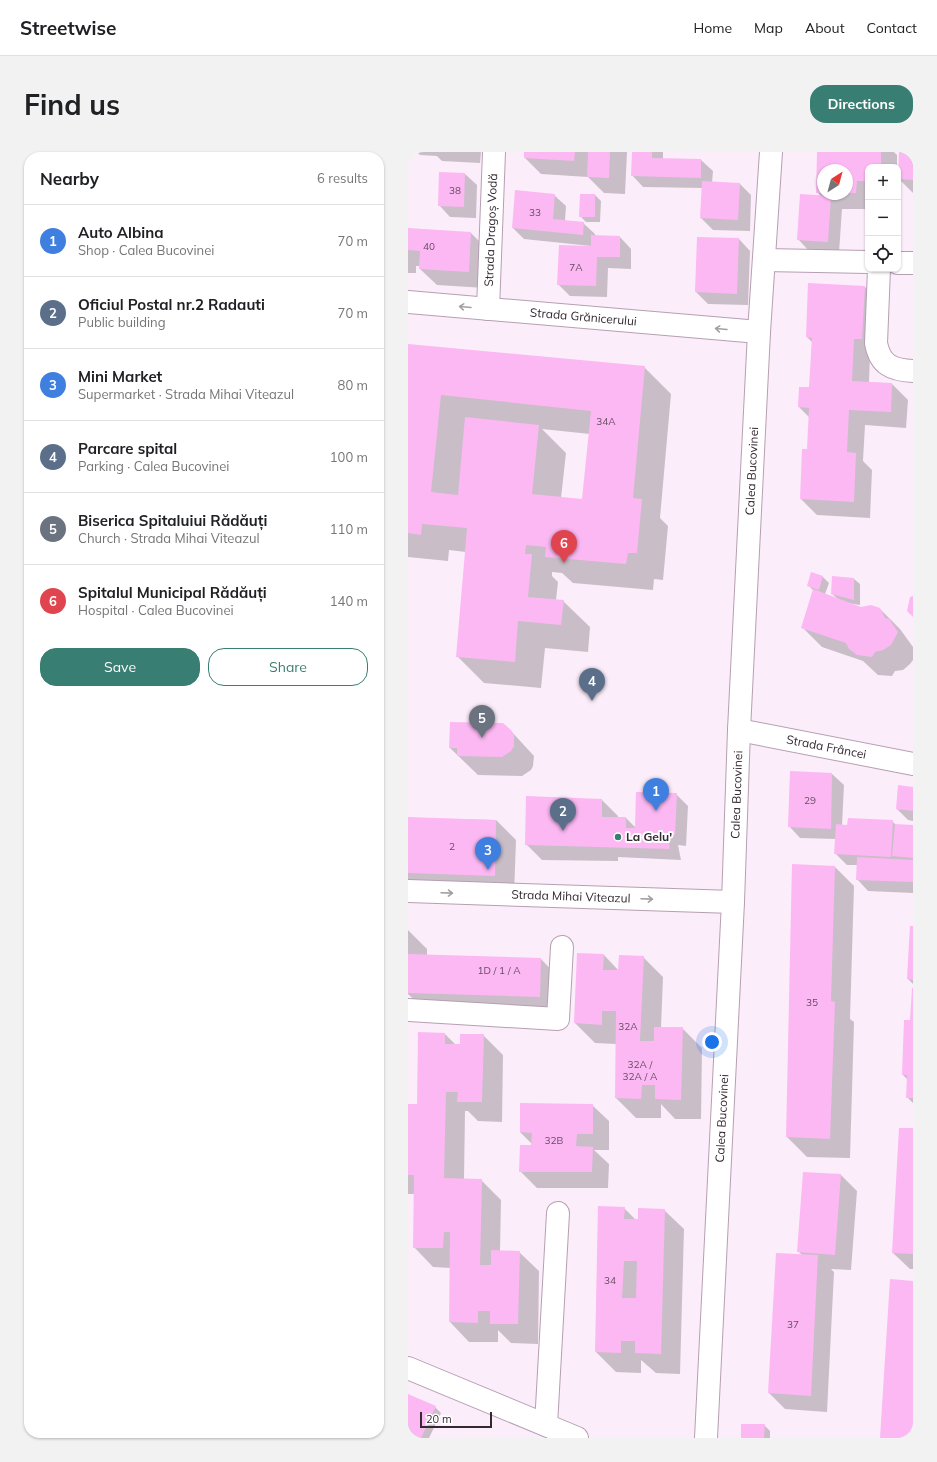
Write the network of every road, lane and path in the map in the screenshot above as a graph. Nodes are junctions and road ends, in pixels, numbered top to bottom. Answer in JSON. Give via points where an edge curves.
{"nodes":[{"id":1,"x":494,"y":152,"type":"edge"},
{"id":2,"x":771,"y":152,"type":"edge"},
{"id":3,"x":765,"y":260,"type":"junction"},
{"id":4,"x":865,"y":262,"type":"edge"},
{"id":5,"x":901,"y":263,"type":"edge"},
{"id":6,"x":913,"y":263,"type":"edge"},
{"id":7,"x":880,"y":272,"type":"edge"},
{"id":8,"x":408,"y":302,"type":"edge"},
{"id":9,"x":488,"y":309,"type":"junction"},
{"id":10,"x":759,"y":332,"type":"junction"},
{"id":11,"x":913,"y":371,"type":"edge"},
{"id":12,"x":739,"y":730,"type":"junction"},
{"id":13,"x":913,"y":764,"type":"edge"},
{"id":14,"x":408,"y":891,"type":"edge"},
{"id":15,"x":733,"y":902,"type":"junction"},
{"id":16,"x":562,"y":947,"type":"dead end"},
{"id":17,"x":408,"y":1010,"type":"edge"},
{"id":18,"x":558,"y":1213,"type":"dead end"},
{"id":19,"x":408,"y":1368,"type":"edge"},
{"id":20,"x":546,"y":1425,"type":"junction"},
{"id":21,"x":577,"y":1438,"type":"edge"},
{"id":22,"x":706,"y":1438,"type":"edge"}],
"edges":[{"from":1,"to":9,"type":"main road","name":"Strada Dragoș Vodă"},
{"from":2,"to":3,"type":"main road","name":"Calea Bucovinei"},
{"from":3,"to":4,"type":"main road"},
{"from":3,"to":10,"type":"main road","name":"Calea Bucovinei"},
{"from":5,"to":6,"type":"main road"},
{"from":7,"to":11,"type":"main road","via":[[876,343],[878,354],[884,363]]},
{"from":9,"to":8,"type":"main road","name":"Strada Grănicerului","one_way":true},
{"from":10,"to":9,"type":"main road","name":"Strada Grănicerului","one_way":true},
{"from":10,"to":12,"type":"main road","name":"Calea Bucovinei"},
{"from":12,"to":13,"type":"main road","name":"Strada Frâncei"},
{"from":12,"to":15,"type":"main road","name":"Calea Bucovinei"},
{"from":14,"to":15,"type":"main road","name":"Strada Mihai Viteazul","one_way":true},
{"from":15,"to":22,"type":"main road","name":"Calea Bucovinei"},
{"from":16,"to":17,"type":"main road","via":[[558,1019]]},
{"from":18,"to":20,"type":"main road"},
{"from":19,"to":20,"type":"main road"},
{"from":20,"to":21,"type":"main road"}]}
